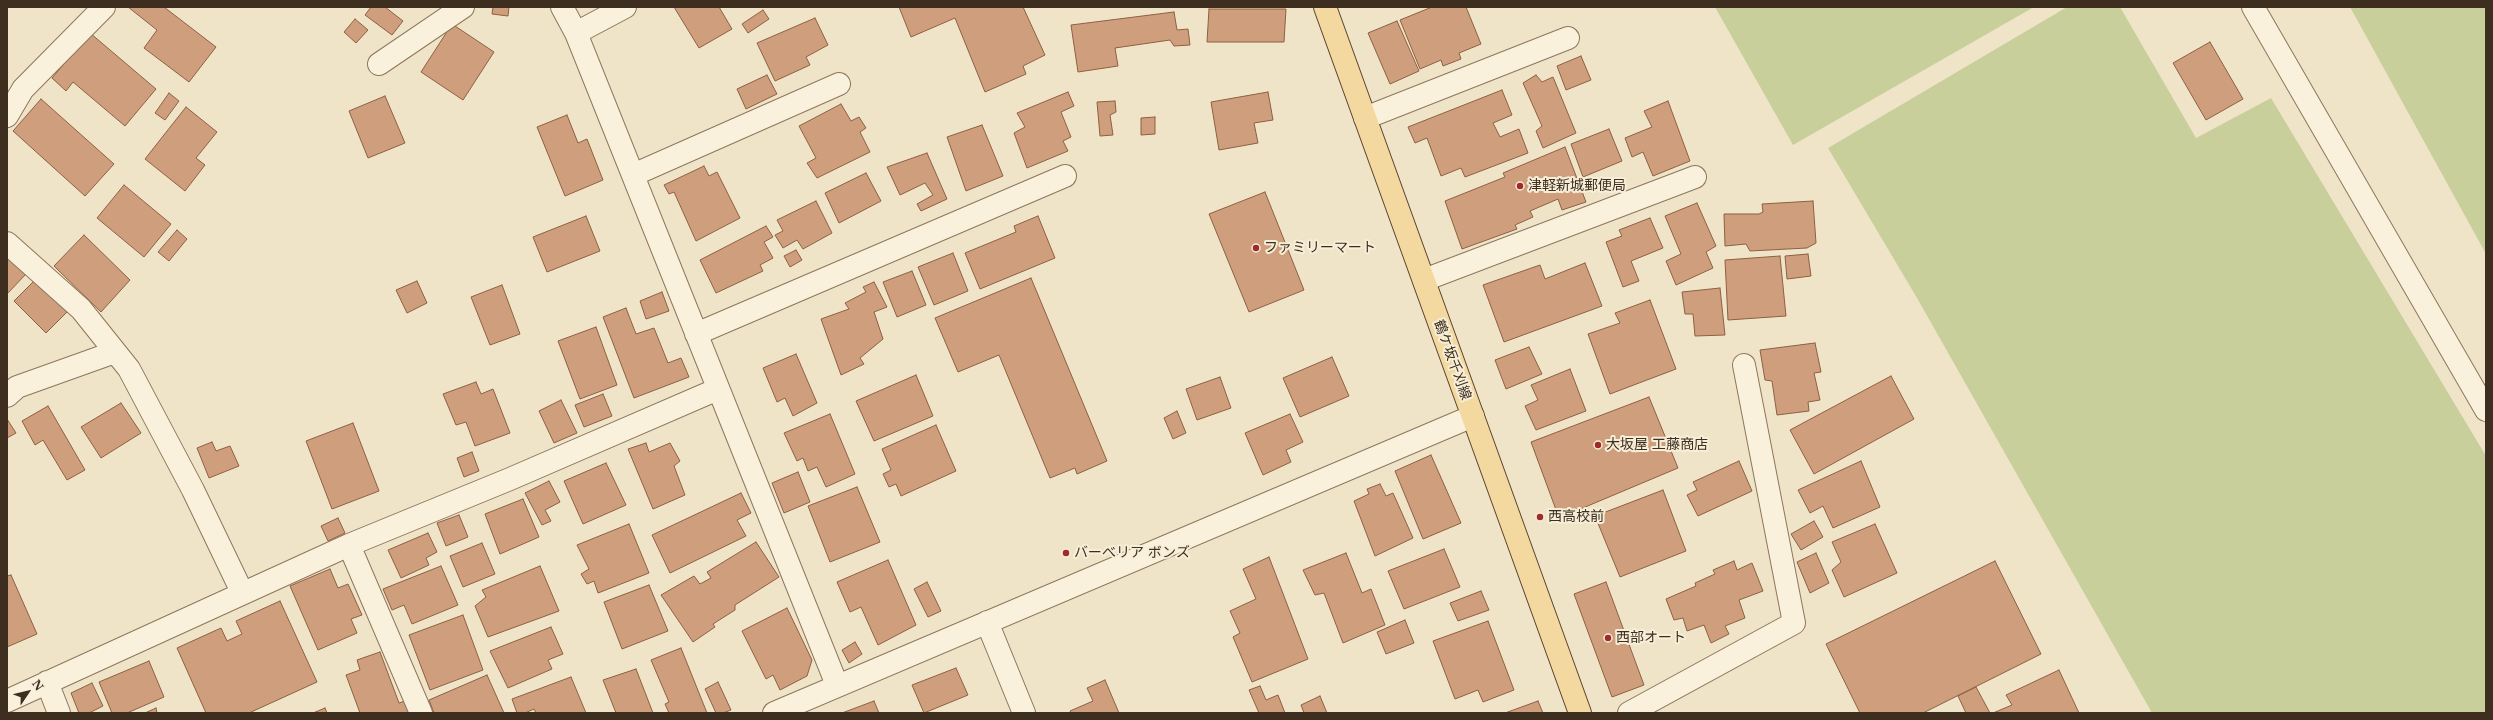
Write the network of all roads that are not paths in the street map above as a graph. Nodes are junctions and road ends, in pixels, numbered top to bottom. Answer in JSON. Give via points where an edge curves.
{"nodes":[{"id":1,"x":104,"y":7,"type":"edge"},
{"id":2,"x":463,"y":7,"type":"edge"},
{"id":3,"x":562,"y":7,"type":"edge"},
{"id":4,"x":625,"y":7,"type":"edge"},
{"id":5,"x":1325,"y":7,"type":"edge"},
{"id":6,"x":2253,"y":7,"type":"edge"},
{"id":7,"x":576,"y":33,"type":"junction"},
{"id":8,"x":1568,"y":38,"type":"dead end"},
{"id":9,"x":379,"y":64,"type":"dead end"},
{"id":10,"x":839,"y":84,"type":"dead end"},
{"id":11,"x":7,"y":116,"type":"edge"},
{"id":12,"x":1365,"y":118,"type":"junction"},
{"id":13,"x":632,"y":175,"type":"junction"},
{"id":14,"x":1065,"y":176,"type":"dead end"},
{"id":15,"x":1695,"y":177,"type":"dead end"},
{"id":16,"x":7,"y":243,"type":"edge"},
{"id":17,"x":1424,"y":280,"type":"junction"},
{"id":18,"x":696,"y":334,"type":"junction"},
{"id":19,"x":115,"y":352,"type":"junction"},
{"id":20,"x":1744,"y":365,"type":"dead end"},
{"id":21,"x":718,"y":388,"type":"junction"},
{"id":22,"x":7,"y":396,"type":"edge"},
{"id":23,"x":2486,"y":410,"type":"edge"},
{"id":24,"x":1473,"y":416,"type":"junction"},
{"id":25,"x":349,"y":545,"type":"junction"},
{"id":26,"x":242,"y":592,"type":"junction"},
{"id":27,"x":987,"y":622,"type":"junction"},
{"id":28,"x":47,"y":682,"type":"junction"},
{"id":29,"x":837,"y":685,"type":"junction"},
{"id":30,"x":7,"y":702,"type":"edge"},
{"id":31,"x":59,"y":713,"type":"edge"},
{"id":32,"x":421,"y":713,"type":"edge"},
{"id":33,"x":774,"y":713,"type":"edge"},
{"id":34,"x":1024,"y":713,"type":"edge"},
{"id":35,"x":1580,"y":713,"type":"edge"},
{"id":36,"x":1629,"y":713,"type":"edge"}],
"edges":[{"from":1,"to":11,"type":"street","via":[[24,89]]},
{"from":2,"to":9,"type":"street"},
{"from":3,"to":7,"type":"street"},
{"from":4,"to":7,"type":"street"},
{"from":5,"to":12,"type":"main road","name":"鶴ケ坂千刈線"},
{"from":6,"to":23,"type":"street"},
{"from":7,"to":13,"type":"street"},
{"from":8,"to":12,"type":"street"},
{"from":10,"to":13,"type":"street"},
{"from":12,"to":17,"type":"main road","name":"鶴ケ坂千刈線"},
{"from":13,"to":18,"type":"street"},
{"from":14,"to":18,"type":"street"},
{"from":15,"to":17,"type":"street"},
{"from":16,"to":19,"type":"street","via":[[82,309]]},
{"from":17,"to":24,"type":"main road","name":"鶴ケ坂千刈線"},
{"from":18,"to":21,"type":"street"},
{"from":19,"to":22,"type":"street","via":[[17,388]]},
{"from":19,"to":26,"type":"street","via":[[129,368],[193,490]]},
{"from":20,"to":36,"type":"street","via":[[1794,623]]},
{"from":21,"to":25,"type":"street","via":[[510,479]]},
{"from":21,"to":29,"type":"street"},
{"from":24,"to":27,"type":"street"},
{"from":24,"to":35,"type":"main road","name":"鶴ケ坂千刈線"},
{"from":25,"to":26,"type":"street"},
{"from":25,"to":32,"type":"street"},
{"from":26,"to":28,"type":"street"},
{"from":27,"to":29,"type":"street"},
{"from":27,"to":34,"type":"street"},
{"from":28,"to":30,"type":"street"},
{"from":28,"to":31,"type":"street"},
{"from":29,"to":33,"type":"street"}]}
